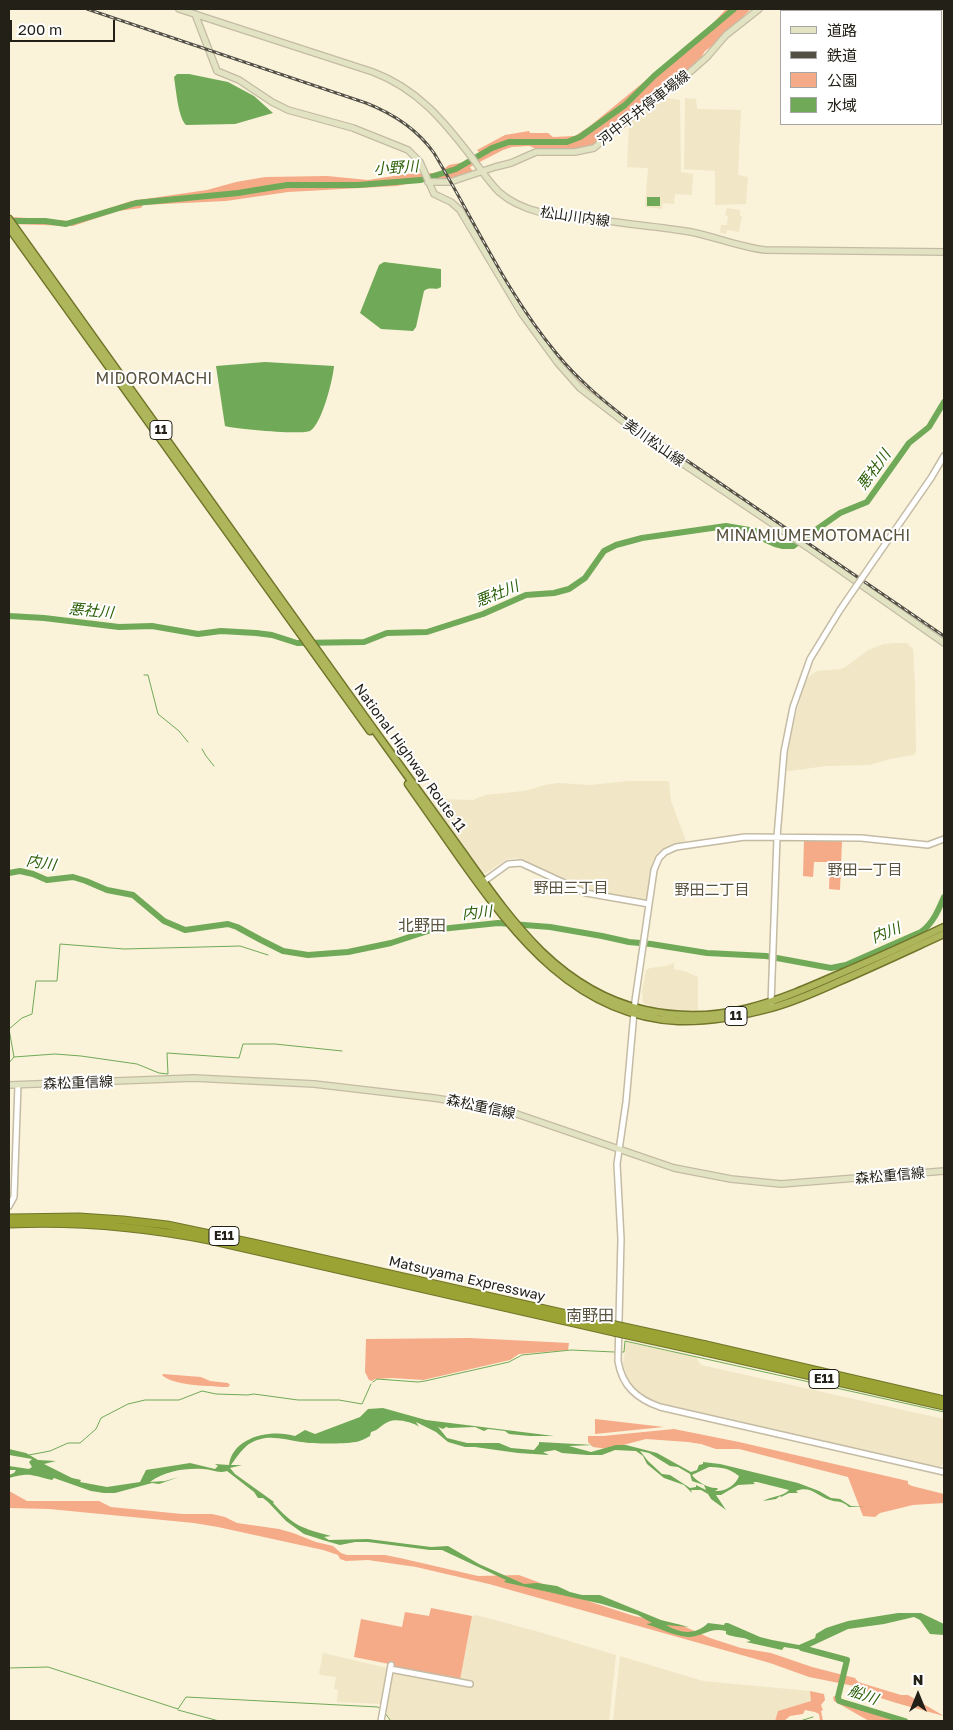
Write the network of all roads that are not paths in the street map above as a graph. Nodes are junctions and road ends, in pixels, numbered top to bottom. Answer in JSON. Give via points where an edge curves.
{"nodes":[{"id":1,"x":179,"y":9,"type":"edge"},
{"id":2,"x":759,"y":9,"type":"edge"},
{"id":3,"x":196,"y":14,"type":"junction"},
{"id":4,"x":480,"y":168,"type":"junction"},
{"id":5,"x":427,"y":182,"type":"junction"},
{"id":6,"x":10,"y":224,"type":"edge"},
{"id":7,"x":944,"y":252,"type":"edge"},
{"id":8,"x":944,"y":456,"type":"edge"},
{"id":9,"x":944,"y":642,"type":"edge"},
{"id":10,"x":311,"y":646,"type":"junction"},
{"id":11,"x":777,"y":837,"type":"junction"},
{"id":12,"x":944,"y":839,"type":"edge"},
{"id":13,"x":483,"y":882,"type":"junction"},
{"id":14,"x":649,"y":904,"type":"junction"},
{"id":15,"x":502,"y":912,"type":"junction"},
{"id":16,"x":944,"y":927,"type":"edge"},
{"id":17,"x":944,"y":934,"type":"edge"},
{"id":18,"x":771,"y":1005,"type":"junction"},
{"id":19,"x":635,"y":1010,"type":"junction"},
{"id":20,"x":9,"y":1085,"type":"edge"},
{"id":21,"x":18,"y":1085,"type":"junction"},
{"id":22,"x":618,"y":1149,"type":"junction"},
{"id":23,"x":944,"y":1171,"type":"edge"},
{"id":24,"x":9,"y":1206,"type":"edge"},
{"id":25,"x":9,"y":1218,"type":"edge"},
{"id":26,"x":9,"y":1224,"type":"edge"},
{"id":27,"x":434,"y":1288,"type":"junction"},
{"id":28,"x":705,"y":1349,"type":"junction"},
{"id":29,"x":944,"y":1400,"type":"edge"},
{"id":30,"x":944,"y":1406,"type":"edge"},
{"id":31,"x":944,"y":1472,"type":"edge"},
{"id":32,"x":470,"y":1684,"type":"dead end"},
{"id":33,"x":381,"y":1721,"type":"edge"}],
"edges":[{"from":1,"to":3,"type":"main road","name":"松山川内線"},
{"from":2,"to":4,"type":"main road","name":"河中平井停車場線","via":[[726,35],[682,79],[660,93],[594,148],[575,152],[536,152],[511,164]]},
{"from":3,"to":4,"type":"main road","name":"松山川内線","via":[[384,76],[415,94],[428,106]]},
{"from":3,"to":5,"type":"main road","via":[[217,71],[239,80],[292,112],[353,128],[402,147],[416,158]]},
{"from":4,"to":5,"type":"main road","name":"河中平井停車場線","via":[[450,182]]},
{"from":4,"to":7,"type":"main road","name":"松山川内線","via":[[506,198],[548,214],[691,232],[765,250]]},
{"from":5,"to":9,"type":"main road","name":"美川松山線","via":[[434,194],[458,207],[522,314],[580,388],[649,440]]},
{"from":6,"to":10,"type":"highway","name":"National Highway Route 11","number":"11","via":[[156,423]]},
{"from":8,"to":11,"type":"street","bridge":true,"via":[[810,659],[793,707],[784,752]]},
{"from":10,"to":13,"type":"highway","name":"National Highway Route 11","number":"11"},
{"from":10,"to":15,"type":"highway","name":"National Highway Route 11","number":"11"},
{"from":11,"to":12,"type":"street","via":[[861,838],[928,845]]},
{"from":11,"to":14,"type":"street","via":[[714,841],[665,852],[656,865]]},
{"from":11,"to":18,"type":"street"},
{"from":13,"to":14,"type":"street","via":[[508,864],[521,863],[586,893]]},
{"from":13,"to":15,"type":"highway","name":"National Highway Route 11","number":"11"},
{"from":14,"to":19,"type":"street"},
{"from":15,"to":19,"type":"highway","name":"National Highway Route 11","number":"11","via":[[557,973],[608,1004]]},
{"from":16,"to":18,"type":"highway","name":"National Highway Route 11","number":"11"},
{"from":17,"to":18,"type":"highway","name":"National Highway Route 11","number":"11","via":[[808,995]]},
{"from":18,"to":19,"type":"highway","name":"National Highway Route 11","number":"11","via":[[701,1021],[668,1020]]},
{"from":19,"to":22,"type":"street"},
{"from":20,"to":21,"type":"main road","name":"森松重信線"},
{"from":21,"to":22,"type":"main road","name":"森松重信線","via":[[194,1078],[314,1084],[491,1107]]},
{"from":21,"to":24,"type":"street","via":[[15,1189]]},
{"from":22,"to":23,"type":"main road","name":"森松重信線","via":[[687,1171],[781,1184]]},
{"from":22,"to":31,"type":"street","via":[[616,1180],[621,1239],[618,1361],[630,1390],[660,1407]]},
{"from":25,"to":27,"type":"highway","name":"Matsuyama Expressway","number":"E11","via":[[79,1217],[167,1225]]},
{"from":26,"to":27,"type":"highway","name":"Matsuyama Expressway","number":"E11","via":[[122,1226],[166,1232]]},
{"from":27,"to":28,"type":"highway","name":"Matsuyama Expressway","number":"E11","bridge":true},
{"from":28,"to":29,"type":"highway","name":"Matsuyama Expressway","number":"E11"},
{"from":28,"to":30,"type":"highway","name":"Matsuyama Expressway","number":"E11"},
{"from":32,"to":33,"type":"street","via":[[390,1667]]}]}
